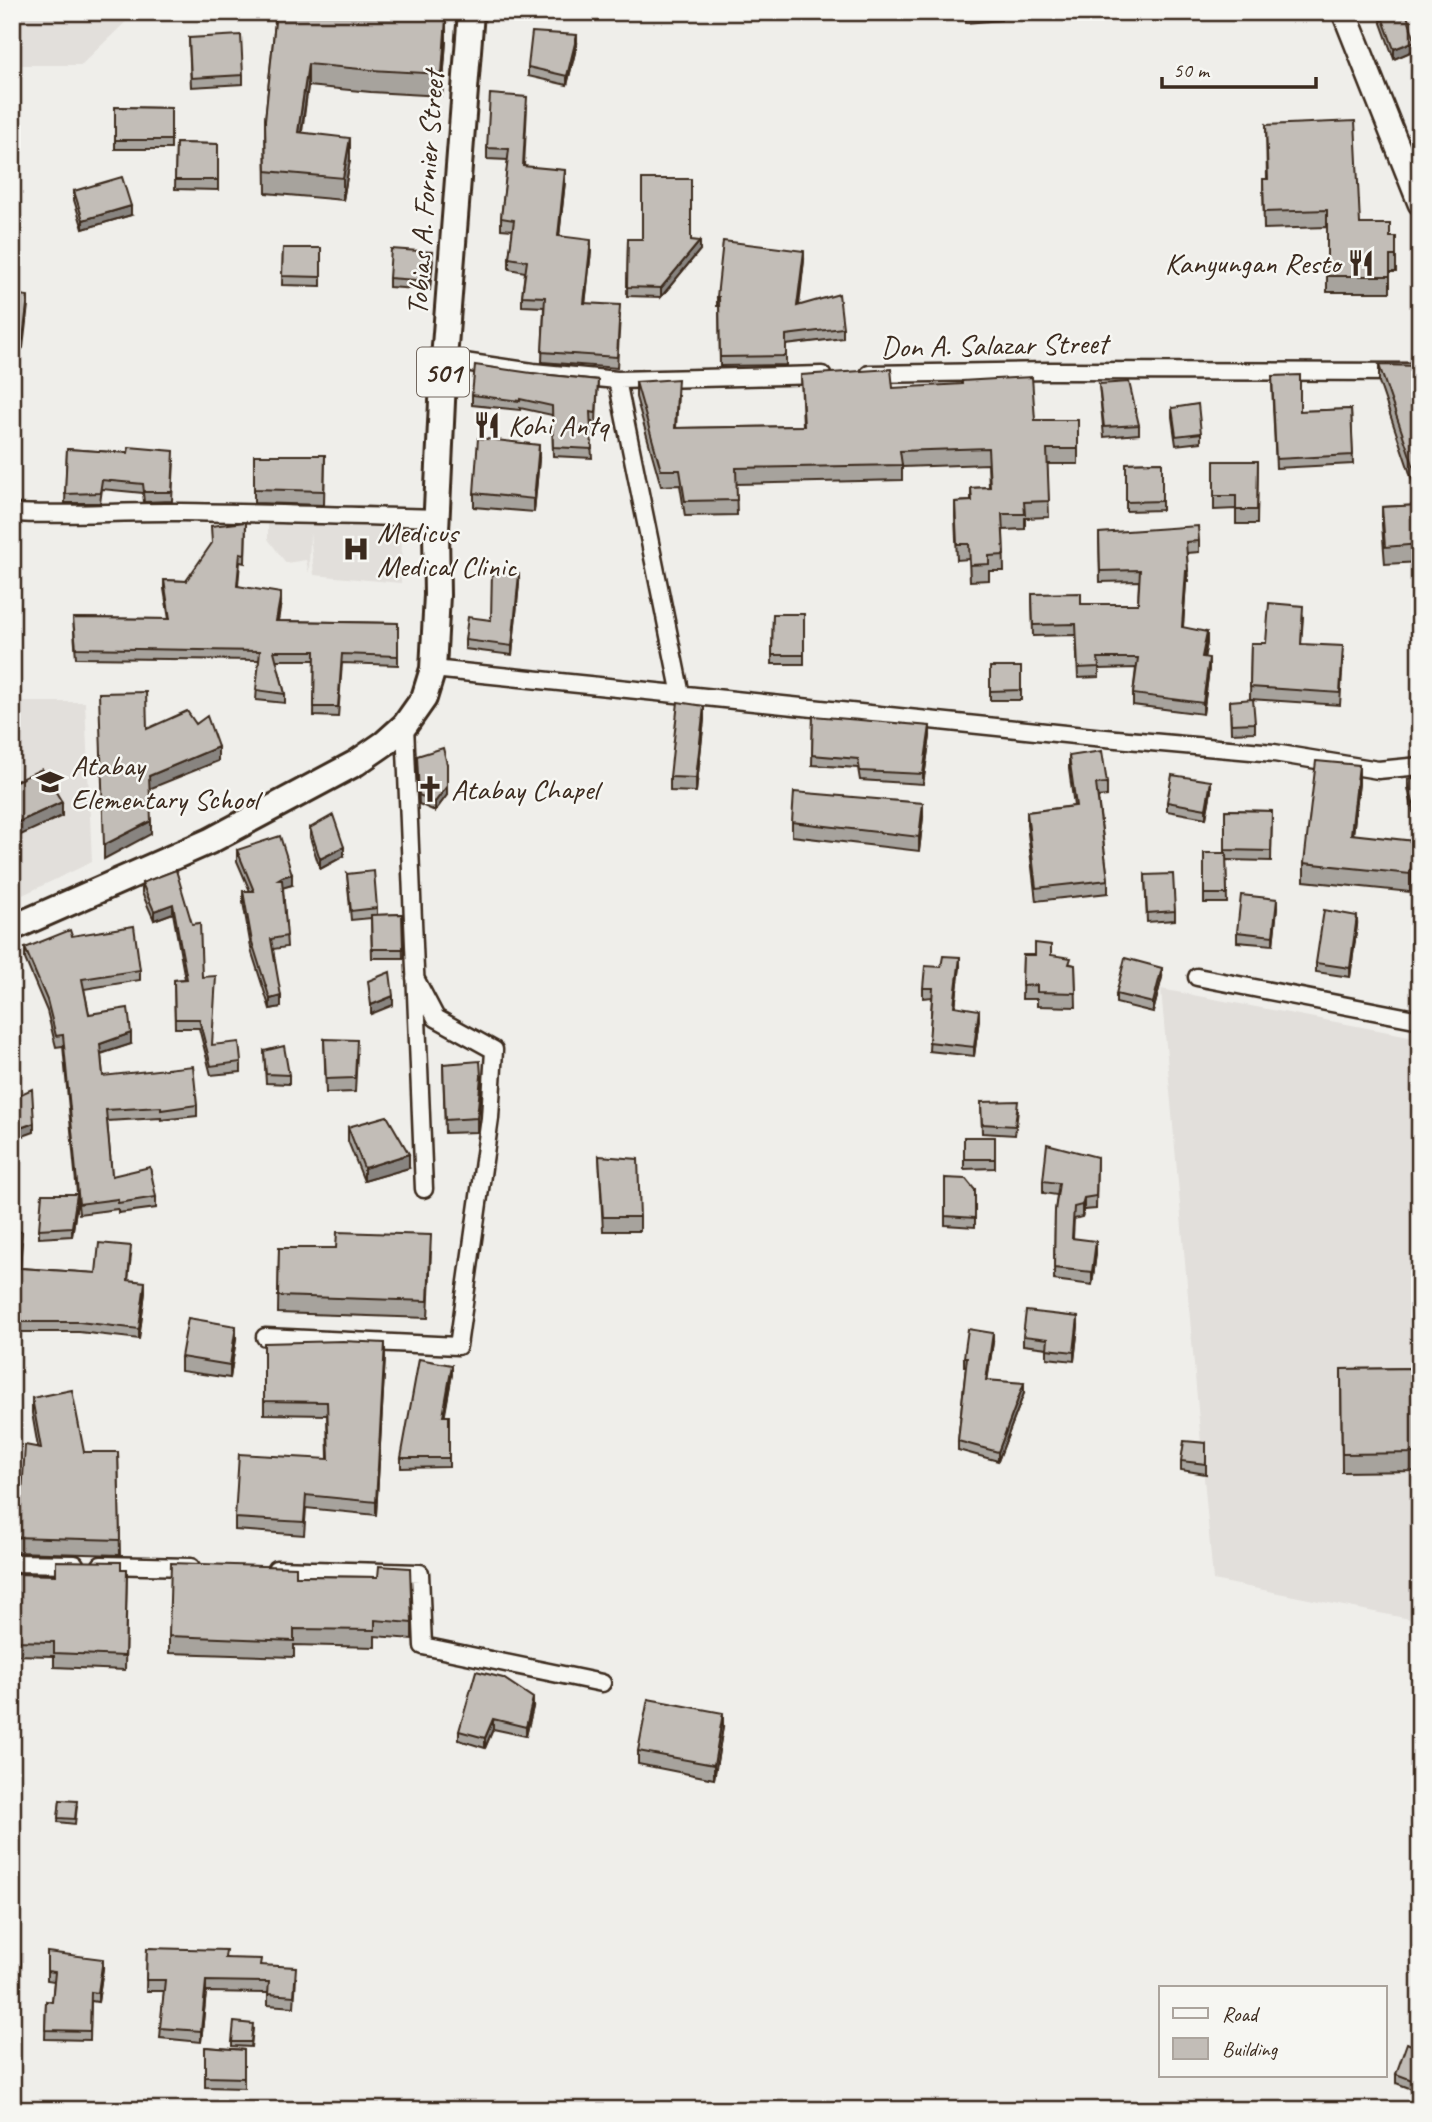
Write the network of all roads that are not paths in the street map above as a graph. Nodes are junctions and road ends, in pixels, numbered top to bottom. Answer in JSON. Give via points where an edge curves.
{"nodes":[{"id":1,"x":471,"y":12,"type":"edge"},
{"id":2,"x":1345,"y":12,"type":"edge"},
{"id":3,"x":1420,"y":203,"type":"edge"},
{"id":4,"x":444,"y":359,"type":"junction"},
{"id":5,"x":1420,"y":372,"type":"edge"},
{"id":6,"x":617,"y":380,"type":"junction"},
{"id":7,"x":12,"y":513,"type":"edge"},
{"id":8,"x":437,"y":518,"type":"junction"},
{"id":9,"x":433,"y":670,"type":"junction"},
{"id":10,"x":681,"y":695,"type":"junction"},
{"id":11,"x":405,"y":725,"type":"junction"},
{"id":12,"x":1420,"y":766,"type":"edge"},
{"id":13,"x":12,"y":928,"type":"edge"},
{"id":14,"x":415,"y":978,"type":"junction"},
{"id":15,"x":1196,"y":978,"type":"dead end"},
{"id":16,"x":1420,"y":1020,"type":"edge"},
{"id":17,"x":424,"y":1189,"type":"dead end"},
{"id":18,"x":265,"y":1338,"type":"dead end"},
{"id":19,"x":12,"y":1563,"type":"edge"},
{"id":20,"x":203,"y":1567,"type":"edge"},
{"id":21,"x":257,"y":1569,"type":"edge"},
{"id":22,"x":602,"y":1683,"type":"dead end"}],
"edges":[{"from":1,"to":4,"type":"main road","name":"Tobias A. Fornier Street","number":"501"},
{"from":2,"to":3,"type":"main road"},
{"from":4,"to":6,"type":"street","name":"Don A. Salazar Street"},
{"from":4,"to":8,"type":"main road","name":"Tobias A. Fornier Street","number":"501"},
{"from":5,"to":6,"type":"street","name":"Don A. Salazar Street","via":[[1050,371]]},
{"from":6,"to":10,"type":"street"},
{"from":7,"to":8,"type":"street"},
{"from":8,"to":9,"type":"main road","name":"Tobias A. Fornier Street","number":"501"},
{"from":9,"to":10,"type":"street"},
{"from":9,"to":11,"type":"main road","name":"Tobias A. Fornier Street","number":"501","via":[[424,698]]},
{"from":10,"to":12,"type":"street","via":[[1273,753],[1378,770]]},
{"from":11,"to":13,"type":"main road","name":"Tobias A. Fornier Street","number":"501","via":[[356,763],[210,841]]},
{"from":11,"to":14,"type":"street"},
{"from":14,"to":17,"type":"street"},
{"from":14,"to":18,"type":"street","via":[[436,1018],[494,1050],[490,1118],[458,1346]]},
{"from":15,"to":16,"type":"street"},
{"from":19,"to":20,"type":"street"},
{"from":21,"to":22,"type":"street","via":[[420,1573],[423,1646]]}]}
